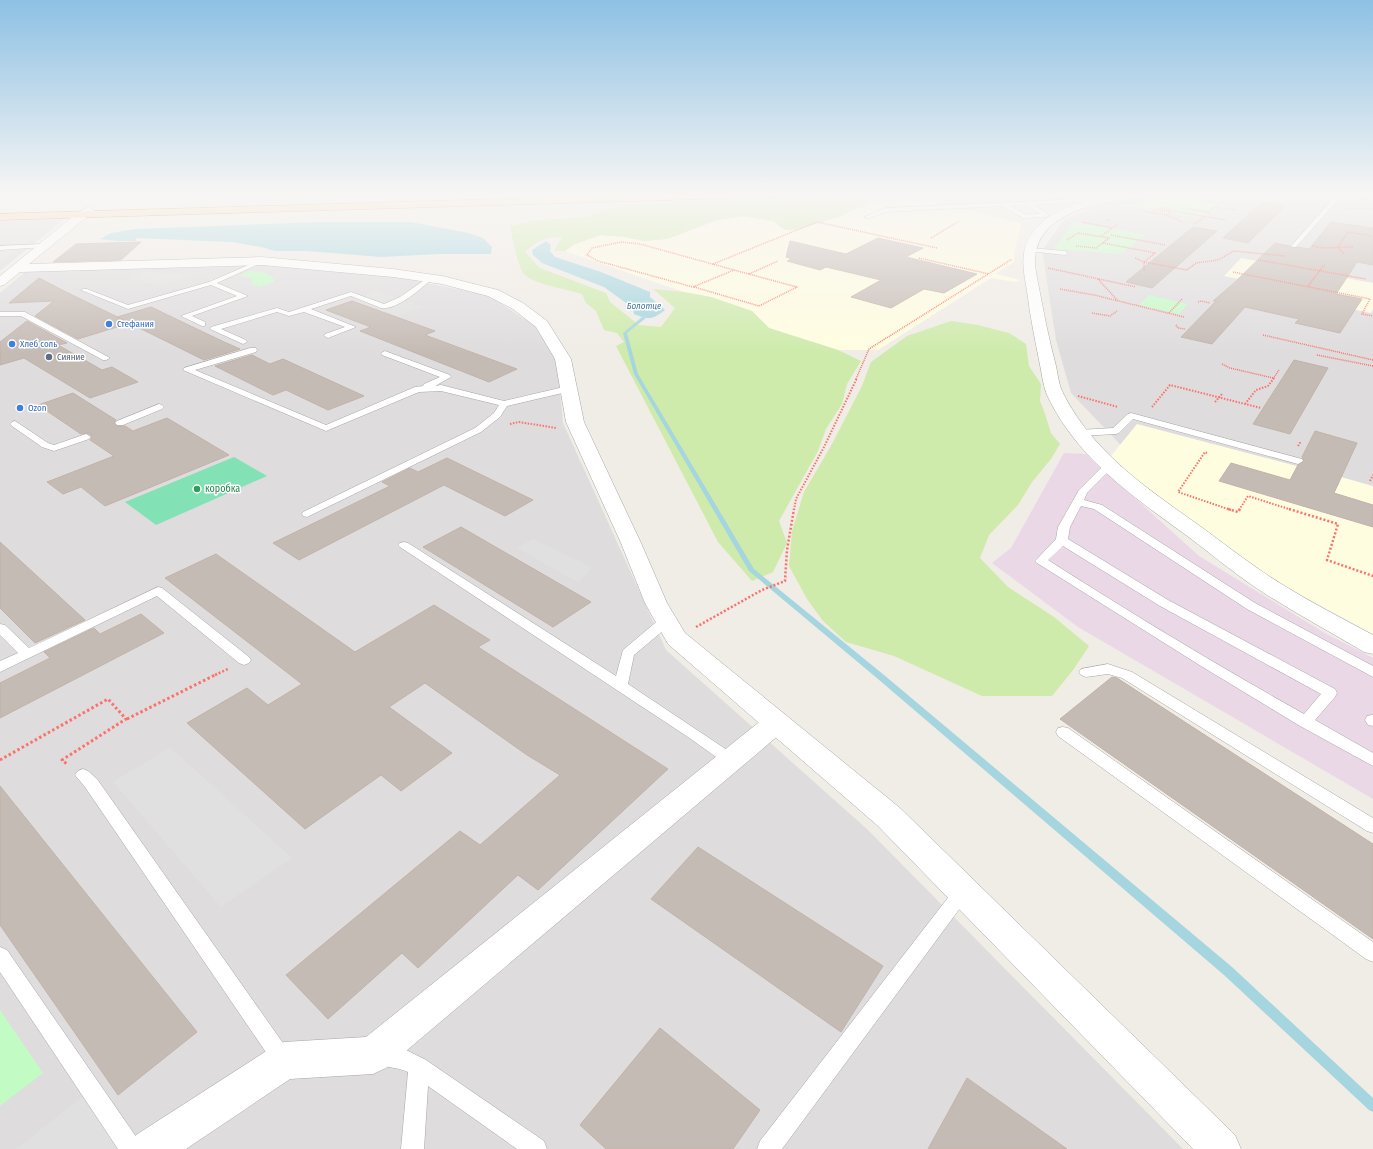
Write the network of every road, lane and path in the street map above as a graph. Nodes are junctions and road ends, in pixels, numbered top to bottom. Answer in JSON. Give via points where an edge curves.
{"nodes":[{"id":1,"x":44,"y":246,"type":"edge"},
{"id":2,"x":0,"y":247,"type":"edge"},
{"id":3,"x":17,"y":247,"type":"edge"},
{"id":4,"x":597,"y":247,"type":"edge"},
{"id":5,"x":650,"y":247,"type":"edge"},
{"id":6,"x":756,"y":247,"type":"edge"},
{"id":7,"x":931,"y":247,"type":"edge"},
{"id":8,"x":1029,"y":247,"type":"edge"},
{"id":9,"x":1122,"y":247,"type":"edge"},
{"id":10,"x":1321,"y":247,"type":"edge"},
{"id":11,"x":937,"y":248,"type":"dead end"},
{"id":12,"x":1338,"y":248,"type":"junction"},
{"id":13,"x":1353,"y":248,"type":"dead end"},
{"id":14,"x":1066,"y":253,"type":"dead end"},
{"id":15,"x":1023,"y":254,"type":"junction"},
{"id":16,"x":1344,"y":254,"type":"dead end"},
{"id":17,"x":1286,"y":256,"type":"dead end"},
{"id":18,"x":919,"y":258,"type":"dead end"},
{"id":19,"x":1135,"y":258,"type":"dead end"},
{"id":20,"x":1258,"y":260,"type":"dead end"},
{"id":21,"x":262,"y":261,"type":"junction"},
{"id":22,"x":778,"y":261,"type":"dead end"},
{"id":23,"x":1144,"y":262,"type":"junction"},
{"id":24,"x":713,"y":264,"type":"junction"},
{"id":25,"x":1325,"y":264,"type":"dead end"},
{"id":26,"x":1048,"y":268,"type":"dead end"},
{"id":27,"x":734,"y":270,"type":"junction"},
{"id":28,"x":1144,"y":270,"type":"dead end"},
{"id":29,"x":1319,"y":271,"type":"junction"},
{"id":30,"x":1232,"y":272,"type":"dead end"},
{"id":31,"x":749,"y":274,"type":"junction"},
{"id":32,"x":990,"y":274,"type":"junction"},
{"id":33,"x":8,"y":275,"type":"edge"},
{"id":34,"x":430,"y":278,"type":"junction"},
{"id":35,"x":1098,"y":279,"type":"junction"},
{"id":36,"x":1366,"y":279,"type":"dead end"},
{"id":37,"x":211,"y":283,"type":"junction"},
{"id":38,"x":1308,"y":286,"type":"junction"},
{"id":39,"x":693,"y":287,"type":"junction"},
{"id":40,"x":1136,"y":287,"type":"dead end"},
{"id":41,"x":1060,"y":289,"type":"dead end"},
{"id":42,"x":85,"y":290,"type":"dead end"},
{"id":43,"x":1182,"y":299,"type":"dead end"},
{"id":44,"x":1118,"y":301,"type":"junction"},
{"id":45,"x":1198,"y":302,"type":"dead end"},
{"id":46,"x":1210,"y":303,"type":"dead end"},
{"id":47,"x":304,"y":309,"type":"junction"},
{"id":48,"x":1117,"y":311,"type":"dead end"},
{"id":49,"x":1168,"y":313,"type":"junction"},
{"id":50,"x":0,"y":314,"type":"edge"},
{"id":51,"x":1092,"y":314,"type":"dead end"},
{"id":52,"x":1373,"y":316,"type":"edge"},
{"id":53,"x":1184,"y":317,"type":"dead end"},
{"id":54,"x":202,"y":324,"type":"dead end"},
{"id":55,"x":1176,"y":325,"type":"dead end"},
{"id":56,"x":1185,"y":329,"type":"dead end"},
{"id":57,"x":1262,"y":335,"type":"dead end"},
{"id":58,"x":328,"y":336,"type":"dead end"},
{"id":59,"x":243,"y":342,"type":"dead end"},
{"id":60,"x":253,"y":350,"type":"dead end"},
{"id":61,"x":385,"y":353,"type":"dead end"},
{"id":62,"x":1317,"y":355,"type":"dead end"},
{"id":63,"x":106,"y":358,"type":"dead end"},
{"id":64,"x":1373,"y":360,"type":"edge"},
{"id":65,"x":1222,"y":364,"type":"dead end"},
{"id":66,"x":1373,"y":366,"type":"edge"},
{"id":67,"x":1279,"y":370,"type":"dead end"},
{"id":68,"x":1273,"y":378,"type":"junction"},
{"id":69,"x":418,"y":389,"type":"junction"},
{"id":70,"x":568,"y":389,"type":"junction"},
{"id":71,"x":1222,"y":394,"type":"dead end"},
{"id":72,"x":1074,"y":395,"type":"dead end"},
{"id":73,"x":1219,"y":398,"type":"junction"},
{"id":74,"x":1216,"y":402,"type":"dead end"},
{"id":75,"x":504,"y":404,"type":"junction"},
{"id":76,"x":1245,"y":404,"type":"junction"},
{"id":77,"x":159,"y":407,"type":"dead end"},
{"id":78,"x":1261,"y":408,"type":"dead end"},
{"id":79,"x":1124,"y":409,"type":"dead end"},
{"id":80,"x":1150,"y":409,"type":"dead end"},
{"id":81,"x":120,"y":423,"type":"dead end"},
{"id":82,"x":15,"y":424,"type":"dead end"},
{"id":83,"x":482,"y":428,"type":"junction"},
{"id":84,"x":558,"y":428,"type":"dead end"},
{"id":85,"x":1079,"y":433,"type":"junction"},
{"id":86,"x":86,"y":437,"type":"dead end"},
{"id":87,"x":1204,"y":455,"type":"dead end"},
{"id":88,"x":1298,"y":461,"type":"dead end"},
{"id":89,"x":1110,"y":465,"type":"junction"},
{"id":90,"x":1373,"y":475,"type":"edge"},
{"id":91,"x":1370,"y":481,"type":"dead end"},
{"id":92,"x":1078,"y":502,"type":"junction"},
{"id":93,"x":307,"y":514,"type":"dead end"},
{"id":94,"x":1062,"y":540,"type":"junction"},
{"id":95,"x":404,"y":545,"type":"dead end"},
{"id":96,"x":1373,"y":576,"type":"edge"},
{"id":97,"x":666,"y":621,"type":"junction"},
{"id":98,"x":0,"y":628,"type":"edge"},
{"id":99,"x":691,"y":629,"type":"dead end"},
{"id":100,"x":1373,"y":646,"type":"edge"},
{"id":101,"x":27,"y":654,"type":"junction"},
{"id":102,"x":244,"y":660,"type":"joint"},
{"id":103,"x":0,"y":667,"type":"edge"},
{"id":104,"x":1086,"y":672,"type":"dead end"},
{"id":105,"x":1373,"y":672,"type":"edge"},
{"id":106,"x":621,"y":686,"type":"junction"},
{"id":107,"x":126,"y":719,"type":"junction"},
{"id":108,"x":777,"y":722,"type":"junction"},
{"id":109,"x":1305,"y":722,"type":"junction"},
{"id":110,"x":1063,"y":732,"type":"dead end"},
{"id":111,"x":0,"y":760,"type":"edge"},
{"id":112,"x":731,"y":760,"type":"junction"},
{"id":113,"x":1373,"y":760,"type":"edge"},
{"id":114,"x":87,"y":779,"type":"joint"},
{"id":115,"x":1373,"y":826,"type":"edge"},
{"id":116,"x":963,"y":891,"type":"junction"},
{"id":117,"x":1373,"y":953,"type":"edge"},
{"id":118,"x":0,"y":956,"type":"edge"},
{"id":119,"x":373,"y":1055,"type":"junction"},
{"id":120,"x":284,"y":1061,"type":"junction"},
{"id":121,"x":419,"y":1067,"type":"junction"},
{"id":122,"x":131,"y":1149,"type":"edge"},
{"id":123,"x":150,"y":1149,"type":"edge"},
{"id":124,"x":413,"y":1149,"type":"edge"},
{"id":125,"x":536,"y":1149,"type":"edge"},
{"id":126,"x":768,"y":1149,"type":"edge"},
{"id":127,"x":1221,"y":1149,"type":"edge"}],
"edges":[{"from":1,"to":33,"type":"street"},
{"from":2,"to":3,"type":"lane"},
{"from":4,"to":39,"type":"path","via":[[592,248],[587,255],[598,261]]},
{"from":5,"to":24,"type":"path"},
{"from":6,"to":24,"type":"path"},
{"from":7,"to":11,"type":"path"},
{"from":8,"to":15,"type":"street"},
{"from":9,"to":23,"type":"path","via":[[1155,253]]},
{"from":10,"to":12,"type":"path"},
{"from":12,"to":13,"type":"path"},
{"from":12,"to":16,"type":"path"},
{"from":14,"to":15,"type":"lane"},
{"from":15,"to":32,"type":"path"},
{"from":15,"to":85,"type":"street","via":[[1029,271],[1054,393]]},
{"from":17,"to":23,"type":"path","via":[[1234,251],[1218,260],[1196,263],[1187,270]]},
{"from":18,"to":32,"type":"path"},
{"from":19,"to":23,"type":"path"},
{"from":20,"to":29,"type":"path"},
{"from":21,"to":33,"type":"street"},
{"from":21,"to":34,"type":"street"},
{"from":21,"to":37,"type":"lane"},
{"from":22,"to":31,"type":"path"},
{"from":23,"to":28,"type":"path"},
{"from":24,"to":27,"type":"path"},
{"from":25,"to":29,"type":"path"},
{"from":26,"to":35,"type":"path"},
{"from":27,"to":31,"type":"path"},
{"from":27,"to":39,"type":"path"},
{"from":29,"to":36,"type":"path"},
{"from":29,"to":38,"type":"path"},
{"from":30,"to":38,"type":"path"},
{"from":31,"to":39,"type":"path","via":[[797,287],[759,306]]},
{"from":32,"to":99,"type":"path","via":[[869,349],[828,440],[796,499],[787,550],[785,581],[762,590]]},
{"from":34,"to":47,"type":"lane","via":[[403,299],[384,306],[352,294]]},
{"from":34,"to":70,"type":"street","via":[[493,293],[518,306],[542,324],[563,359]]},
{"from":35,"to":40,"type":"path"},
{"from":35,"to":44,"type":"path"},
{"from":37,"to":42,"type":"lane","via":[[128,307]]},
{"from":37,"to":54,"type":"lane","via":[[244,296],[185,316]]},
{"from":38,"to":52,"type":"path","via":[[1370,299],[1362,314]]},
{"from":41,"to":44,"type":"path"},
{"from":43,"to":49,"type":"path"},
{"from":44,"to":49,"type":"path"},
{"from":45,"to":46,"type":"path"},
{"from":47,"to":58,"type":"lane","via":[[352,327]]},
{"from":47,"to":59,"type":"lane","via":[[289,314],[277,310],[214,328]]},
{"from":48,"to":51,"type":"path","via":[[1110,316],[1093,312]]},
{"from":49,"to":53,"type":"path"},
{"from":50,"to":63,"type":"lane","via":[[22,314]]},
{"from":55,"to":56,"type":"path"},
{"from":57,"to":64,"type":"path"},
{"from":60,"to":69,"type":"lane","via":[[187,370],[326,428]]},
{"from":61,"to":69,"type":"lane","via":[[447,377]]},
{"from":62,"to":66,"type":"path"},
{"from":65,"to":68,"type":"path"},
{"from":67,"to":68,"type":"path"},
{"from":68,"to":76,"type":"path","via":[[1268,386],[1256,390]]},
{"from":69,"to":75,"type":"lane","via":[[441,388]]},
{"from":70,"to":75,"type":"lane"},
{"from":70,"to":97,"type":"street","via":[[575,422]]},
{"from":71,"to":73,"type":"path"},
{"from":72,"to":79,"type":"path"},
{"from":73,"to":74,"type":"path"},
{"from":73,"to":76,"type":"path"},
{"from":73,"to":80,"type":"path","via":[[1170,385]]},
{"from":75,"to":83,"type":"lane","via":[[497,415]]},
{"from":76,"to":78,"type":"path"},
{"from":77,"to":81,"type":"lane"},
{"from":82,"to":86,"type":"lane","via":[[45,445],[54,448]]},
{"from":83,"to":84,"type":"path","via":[[519,422]]},
{"from":83,"to":93,"type":"lane"},
{"from":85,"to":88,"type":"lane","via":[[1116,431],[1131,416]]},
{"from":85,"to":89,"type":"street"},
{"from":87,"to":96,"type":"path","via":[[1178,492],[1238,512],[1248,496],[1338,524],[1326,560]]},
{"from":89,"to":92,"type":"lane","via":[[1083,492]]},
{"from":89,"to":100,"type":"street","via":[[1167,513],[1273,589]]},
{"from":90,"to":91,"type":"path"},
{"from":92,"to":94,"type":"lane","via":[[1064,526]]},
{"from":92,"to":105,"type":"lane","via":[[1098,507],[1251,606]]},
{"from":94,"to":109,"type":"lane","via":[[1041,562],[1224,676]]},
{"from":94,"to":109,"type":"lane","via":[[1164,603],[1330,693]]},
{"from":95,"to":106,"type":"lane"},
{"from":97,"to":106,"type":"lane","via":[[628,653]]},
{"from":97,"to":108,"type":"street","via":[[676,638]]},
{"from":98,"to":101,"type":"lane"},
{"from":101,"to":102,"type":"lane","via":[[158,591]]},
{"from":101,"to":103,"type":"lane"},
{"from":102,"to":107,"type":"path"},
{"from":104,"to":115,"type":"lane","via":[[1108,669],[1127,675]]},
{"from":106,"to":112,"type":"lane"},
{"from":107,"to":111,"type":"path","via":[[108,699]]},
{"from":107,"to":114,"type":"path","via":[[62,760]]},
{"from":108,"to":112,"type":"street"},
{"from":108,"to":116,"type":"street","via":[[889,817]]},
{"from":109,"to":113,"type":"lane"},
{"from":110,"to":117,"type":"lane"},
{"from":112,"to":119,"type":"street"},
{"from":114,"to":120,"type":"lane"},
{"from":116,"to":126,"type":"lane"},
{"from":116,"to":127,"type":"street"},
{"from":118,"to":122,"type":"lane"},
{"from":119,"to":120,"type":"street"},
{"from":119,"to":121,"type":"lane","via":[[404,1059]]},
{"from":120,"to":123,"type":"street"},
{"from":121,"to":124,"type":"lane"},
{"from":121,"to":125,"type":"lane"}]}
